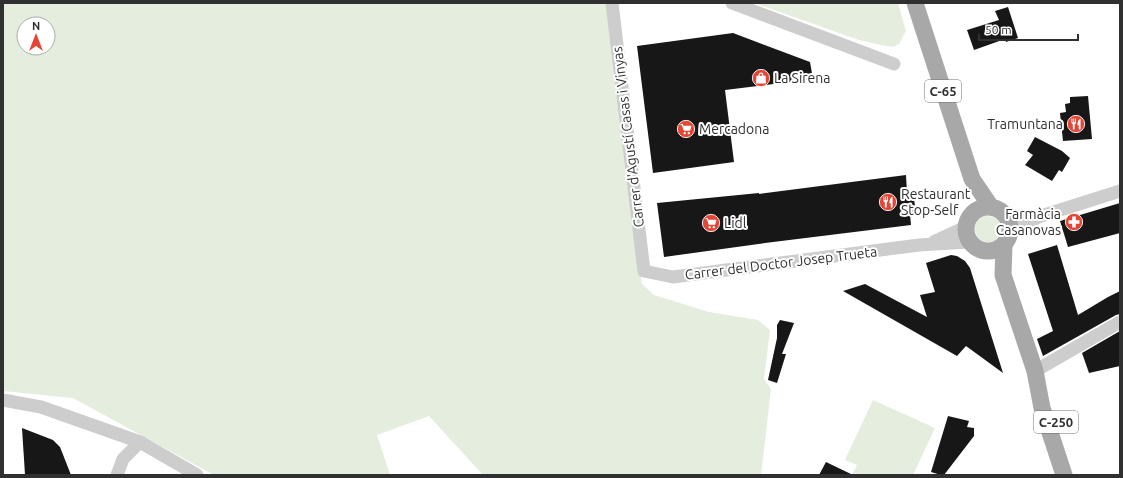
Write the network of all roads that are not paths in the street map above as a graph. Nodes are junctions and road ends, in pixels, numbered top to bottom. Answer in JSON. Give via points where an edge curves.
{"nodes":[{"id":1,"x":612,"y":3,"type":"edge"},
{"id":2,"x":732,"y":3,"type":"edge"},
{"id":3,"x":915,"y":3,"type":"edge"},
{"id":4,"x":894,"y":64,"type":"dead end"},
{"id":5,"x":972,"y":179,"type":"junction"},
{"id":6,"x":1120,"y":191,"type":"edge"},
{"id":7,"x":991,"y":207,"type":"junction"},
{"id":8,"x":969,"y":228,"type":"junction"},
{"id":9,"x":1007,"y":231,"type":"junction"},
{"id":10,"x":986,"y":251,"type":"junction"},
{"id":11,"x":644,"y":271,"type":"joint"},
{"id":12,"x":1003,"y":275,"type":"junction"},
{"id":13,"x":1120,"y":322,"type":"edge"},
{"id":14,"x":1035,"y":371,"type":"junction"},
{"id":15,"x":3,"y":400,"type":"edge"},
{"id":16,"x":140,"y":442,"type":"junction"},
{"id":17,"x":117,"y":475,"type":"edge"},
{"id":18,"x":197,"y":475,"type":"edge"},
{"id":19,"x":1064,"y":475,"type":"edge"},
{"id":20,"x":1074,"y":475,"type":"edge"}],
"edges":[{"from":1,"to":11,"type":"street","name":"Carrer d'Agustí Casas i Vinyas"},
{"from":2,"to":4,"type":"street"},
{"from":3,"to":5,"type":"main road","number":"C-65"},
{"from":5,"to":7,"type":"main road","number":"C-65"},
{"from":5,"to":8,"type":"main road","number":"C-65"},
{"from":6,"to":9,"type":"street","via":[[1038,217],[1025,226]]},
{"from":7,"to":8,"type":"main road","via":[[978,209]]},
{"from":7,"to":9,"type":"main road","via":[[999,210]]},
{"from":8,"to":10,"type":"main road","via":[[976,248]]},
{"from":8,"to":11,"type":"street","name":"Carrer del Doctor Josep Trueta","via":[[919,245],[673,277]]},
{"from":9,"to":10,"type":"main road","via":[[996,250]]},
{"from":9,"to":12,"type":"main road","number":"C-250"},
{"from":10,"to":12,"type":"main road","number":"C-250"},
{"from":12,"to":14,"type":"main road","number":"C-250"},
{"from":13,"to":14,"type":"street"},
{"from":14,"to":19,"type":"main road","number":"C-250","via":[[1042,408]]},
{"from":14,"to":20,"type":"main road","number":"C-250","via":[[1051,405]]},
{"from":15,"to":16,"type":"street","via":[[41,407]]},
{"from":16,"to":17,"type":"street","via":[[123,459]]},
{"from":16,"to":18,"type":"street"}]}
